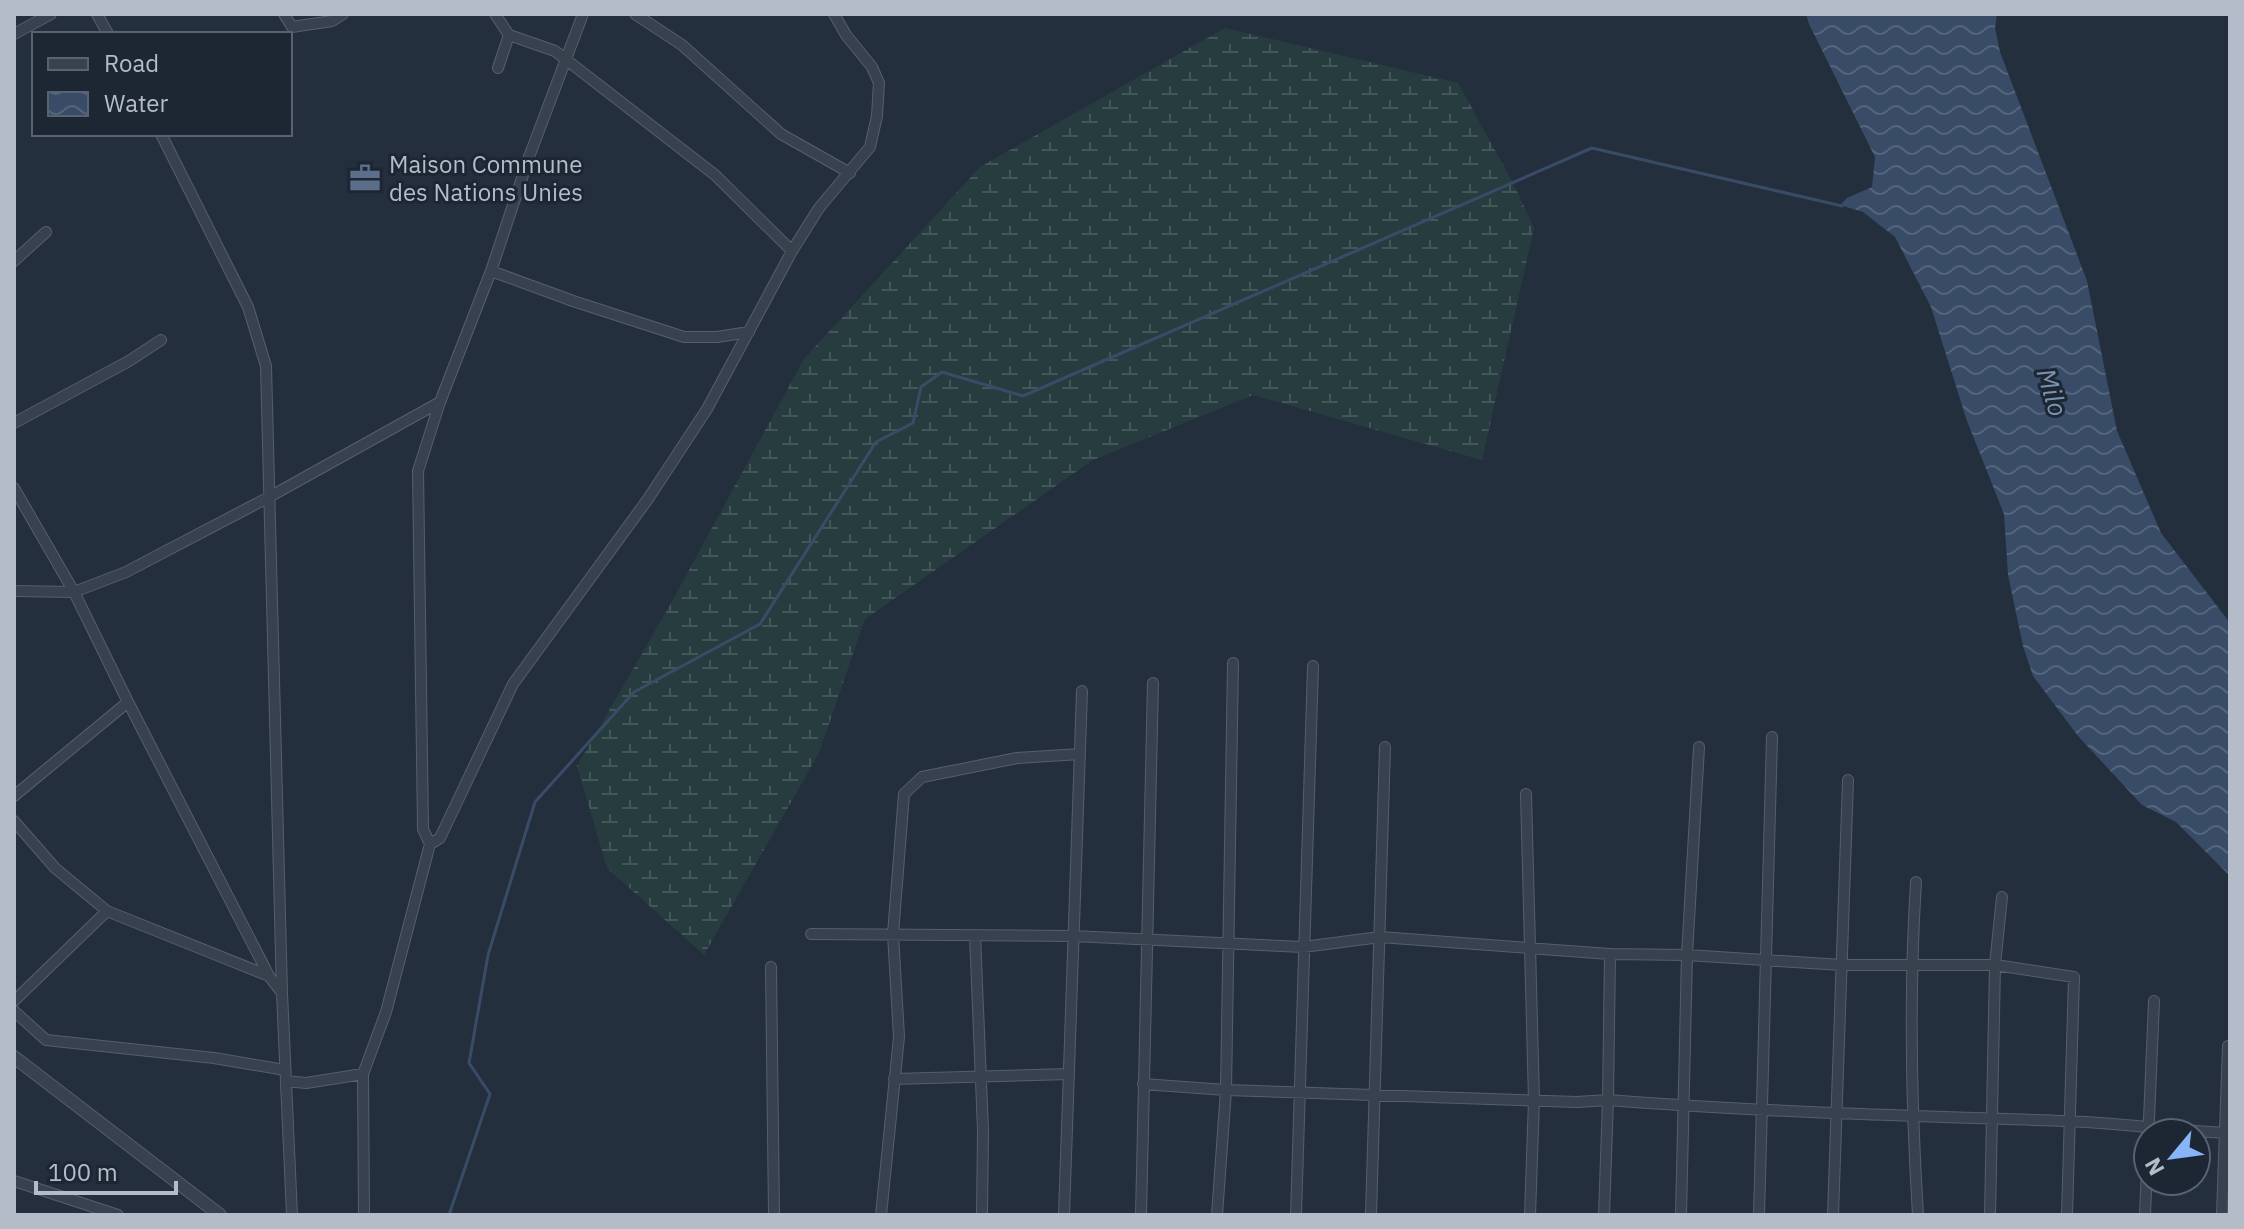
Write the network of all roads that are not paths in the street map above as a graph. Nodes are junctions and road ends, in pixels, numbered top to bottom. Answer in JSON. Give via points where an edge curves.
{"nodes":[{"id":1,"x":51,"y":14,"type":"edge"},
{"id":2,"x":97,"y":14,"type":"edge"},
{"id":3,"x":284,"y":14,"type":"edge"},
{"id":4,"x":343,"y":14,"type":"edge"},
{"id":5,"x":495,"y":14,"type":"edge"},
{"id":6,"x":583,"y":14,"type":"edge"},
{"id":7,"x":635,"y":14,"type":"edge"},
{"id":8,"x":834,"y":14,"type":"edge"},
{"id":9,"x":107,"y":32,"type":"edge"},
{"id":10,"x":14,"y":34,"type":"edge"},
{"id":11,"x":509,"y":35,"type":"junction"},
{"id":12,"x":567,"y":60,"type":"junction"},
{"id":13,"x":498,"y":68,"type":"dead end"},
{"id":14,"x":162,"y":136,"type":"edge"},
{"id":15,"x":850,"y":173,"type":"junction"},
{"id":16,"x":46,"y":232,"type":"dead end"},
{"id":17,"x":792,"y":251,"type":"junction"},
{"id":18,"x":14,"y":261,"type":"edge"},
{"id":19,"x":491,"y":271,"type":"junction"},
{"id":20,"x":749,"y":332,"type":"junction"},
{"id":21,"x":161,"y":340,"type":"dead end"},
{"id":22,"x":440,"y":402,"type":"junction"},
{"id":23,"x":14,"y":423,"type":"edge"},
{"id":24,"x":14,"y":488,"type":"edge"},
{"id":25,"x":271,"y":496,"type":"junction"},
{"id":26,"x":14,"y":591,"type":"edge"},
{"id":27,"x":74,"y":592,"type":"junction"},
{"id":28,"x":1233,"y":663,"type":"dead end"},
{"id":29,"x":1313,"y":666,"type":"dead end"},
{"id":30,"x":1153,"y":683,"type":"dead end"},
{"id":31,"x":1082,"y":691,"type":"dead end"},
{"id":32,"x":128,"y":702,"type":"junction"},
{"id":33,"x":1772,"y":737,"type":"dead end"},
{"id":34,"x":1385,"y":747,"type":"dead end"},
{"id":35,"x":1699,"y":747,"type":"dead end"},
{"id":36,"x":1080,"y":754,"type":"junction"},
{"id":37,"x":1848,"y":780,"type":"dead end"},
{"id":38,"x":1526,"y":794,"type":"dead end"},
{"id":39,"x":14,"y":796,"type":"edge"},
{"id":40,"x":14,"y":821,"type":"edge"},
{"id":41,"x":430,"y":844,"type":"junction"},
{"id":42,"x":1916,"y":882,"type":"dead end"},
{"id":43,"x":2002,"y":897,"type":"dead end"},
{"id":44,"x":107,"y":911,"type":"junction"},
{"id":45,"x":811,"y":934,"type":"dead end"},
{"id":46,"x":893,"y":934,"type":"junction"},
{"id":47,"x":975,"y":935,"type":"junction"},
{"id":48,"x":1073,"y":936,"type":"junction"},
{"id":49,"x":1380,"y":937,"type":"junction"},
{"id":50,"x":1146,"y":940,"type":"junction"},
{"id":51,"x":1228,"y":943,"type":"junction"},
{"id":52,"x":1303,"y":947,"type":"junction"},
{"id":53,"x":1530,"y":947,"type":"junction"},
{"id":54,"x":1610,"y":954,"type":"junction"},
{"id":55,"x":1687,"y":955,"type":"junction"},
{"id":56,"x":1767,"y":959,"type":"junction"},
{"id":57,"x":1911,"y":963,"type":"junction"},
{"id":58,"x":1842,"y":965,"type":"junction"},
{"id":59,"x":1995,"y":965,"type":"junction"},
{"id":60,"x":771,"y":967,"type":"dead end"},
{"id":61,"x":269,"y":976,"type":"junction"},
{"id":62,"x":282,"y":993,"type":"junction"},
{"id":63,"x":14,"y":1001,"type":"edge"},
{"id":64,"x":2154,"y":1001,"type":"dead end"},
{"id":65,"x":14,"y":1011,"type":"edge"},
{"id":66,"x":2228,"y":1046,"type":"dead end"},
{"id":67,"x":14,"y":1057,"type":"edge"},
{"id":68,"x":363,"y":1074,"type":"junction"},
{"id":69,"x":1069,"y":1074,"type":"junction"},
{"id":70,"x":285,"y":1075,"type":"junction"},
{"id":71,"x":979,"y":1077,"type":"junction"},
{"id":72,"x":894,"y":1079,"type":"junction"},
{"id":73,"x":1143,"y":1084,"type":"junction"},
{"id":74,"x":1226,"y":1090,"type":"junction"},
{"id":75,"x":1300,"y":1092,"type":"junction"},
{"id":76,"x":1375,"y":1095,"type":"junction"},
{"id":77,"x":1534,"y":1100,"type":"junction"},
{"id":78,"x":1608,"y":1100,"type":"junction"},
{"id":79,"x":1684,"y":1106,"type":"junction"},
{"id":80,"x":1762,"y":1108,"type":"junction"},
{"id":81,"x":1835,"y":1114,"type":"junction"},
{"id":82,"x":1912,"y":1115,"type":"junction"},
{"id":83,"x":2148,"y":1117,"type":"edge"},
{"id":84,"x":1992,"y":1119,"type":"junction"},
{"id":85,"x":2069,"y":1121,"type":"junction"},
{"id":86,"x":2132,"y":1126,"type":"edge"},
{"id":87,"x":2227,"y":1133,"type":"edge"},
{"id":88,"x":14,"y":1181,"type":"edge"},
{"id":89,"x":203,"y":1209,"type":"edge"},
{"id":90,"x":118,"y":1215,"type":"edge"},
{"id":91,"x":220,"y":1215,"type":"edge"},
{"id":92,"x":292,"y":1215,"type":"edge"},
{"id":93,"x":364,"y":1215,"type":"edge"},
{"id":94,"x":774,"y":1215,"type":"edge"},
{"id":95,"x":881,"y":1215,"type":"edge"},
{"id":96,"x":982,"y":1215,"type":"edge"},
{"id":97,"x":1064,"y":1215,"type":"edge"},
{"id":98,"x":1141,"y":1215,"type":"edge"},
{"id":99,"x":1217,"y":1215,"type":"edge"},
{"id":100,"x":1296,"y":1215,"type":"edge"},
{"id":101,"x":1371,"y":1215,"type":"edge"},
{"id":102,"x":1530,"y":1215,"type":"edge"},
{"id":103,"x":1604,"y":1215,"type":"edge"},
{"id":104,"x":1681,"y":1215,"type":"edge"},
{"id":105,"x":1759,"y":1215,"type":"edge"},
{"id":106,"x":1833,"y":1215,"type":"edge"},
{"id":107,"x":1918,"y":1215,"type":"edge"},
{"id":108,"x":1990,"y":1215,"type":"edge"},
{"id":109,"x":2067,"y":1215,"type":"edge"},
{"id":110,"x":2222,"y":1215,"type":"edge"}],
"edges":[{"from":1,"to":10,"type":"street"},
{"from":2,"to":9,"type":"street"},
{"from":3,"to":4,"type":"street","via":[[292,27],[332,21]]},
{"from":5,"to":11,"type":"street"},
{"from":6,"to":12,"type":"street"},
{"from":7,"to":15,"type":"street","via":[[682,45],[781,134]]},
{"from":8,"to":15,"type":"street","via":[[879,83],[870,147]]},
{"from":11,"to":12,"type":"street"},
{"from":11,"to":13,"type":"street"},
{"from":12,"to":17,"type":"street","via":[[715,175]]},
{"from":12,"to":19,"type":"street"},
{"from":14,"to":25,"type":"street","via":[[248,307],[266,366]]},
{"from":15,"to":17,"type":"street"},
{"from":16,"to":18,"type":"street"},
{"from":17,"to":20,"type":"street"},
{"from":19,"to":20,"type":"street","via":[[684,337]]},
{"from":19,"to":22,"type":"street"},
{"from":20,"to":41,"type":"street","via":[[656,486],[513,684],[440,838]]},
{"from":21,"to":23,"type":"street"},
{"from":22,"to":25,"type":"street"},
{"from":22,"to":41,"type":"street","via":[[418,471],[423,829]]},
{"from":24,"to":27,"type":"street"},
{"from":25,"to":27,"type":"street","via":[[126,572]]},
{"from":25,"to":62,"type":"street"},
{"from":26,"to":27,"type":"street"},
{"from":27,"to":32,"type":"street"},
{"from":28,"to":51,"type":"street"},
{"from":29,"to":52,"type":"street"},
{"from":30,"to":50,"type":"street"},
{"from":31,"to":36,"type":"street"},
{"from":32,"to":39,"type":"street"},
{"from":32,"to":61,"type":"street"},
{"from":33,"to":56,"type":"street"},
{"from":34,"to":49,"type":"street"},
{"from":35,"to":55,"type":"street"},
{"from":36,"to":46,"type":"street","via":[[1017,758],[922,777],[904,794]]},
{"from":36,"to":48,"type":"street"},
{"from":37,"to":58,"type":"street"},
{"from":38,"to":53,"type":"street"},
{"from":40,"to":44,"type":"street","via":[[55,868]]},
{"from":41,"to":68,"type":"street","via":[[386,1012]]},
{"from":42,"to":57,"type":"street"},
{"from":43,"to":59,"type":"street"},
{"from":44,"to":61,"type":"street"},
{"from":44,"to":63,"type":"street"},
{"from":45,"to":46,"type":"street"},
{"from":46,"to":47,"type":"street"},
{"from":46,"to":72,"type":"street","via":[[899,1037]]},
{"from":47,"to":48,"type":"street"},
{"from":47,"to":71,"type":"street"},
{"from":48,"to":50,"type":"street"},
{"from":48,"to":69,"type":"street"},
{"from":49,"to":52,"type":"street"},
{"from":49,"to":53,"type":"street"},
{"from":49,"to":76,"type":"street"},
{"from":50,"to":51,"type":"street"},
{"from":50,"to":73,"type":"street"},
{"from":51,"to":52,"type":"street"},
{"from":51,"to":74,"type":"street"},
{"from":52,"to":75,"type":"street"},
{"from":53,"to":54,"type":"street"},
{"from":53,"to":77,"type":"street"},
{"from":54,"to":55,"type":"street"},
{"from":54,"to":78,"type":"street"},
{"from":55,"to":56,"type":"street"},
{"from":55,"to":79,"type":"street"},
{"from":56,"to":58,"type":"street"},
{"from":56,"to":80,"type":"street"},
{"from":57,"to":58,"type":"street"},
{"from":57,"to":59,"type":"street"},
{"from":57,"to":82,"type":"street"},
{"from":58,"to":81,"type":"street"},
{"from":59,"to":84,"type":"street"},
{"from":59,"to":85,"type":"street","via":[[2074,977]]},
{"from":60,"to":94,"type":"street"},
{"from":61,"to":62,"type":"street"},
{"from":62,"to":70,"type":"street"},
{"from":64,"to":83,"type":"street"},
{"from":65,"to":70,"type":"street","via":[[46,1040],[214,1058]]},
{"from":66,"to":87,"type":"street"},
{"from":67,"to":89,"type":"street"},
{"from":68,"to":70,"type":"street","via":[[306,1083]]},
{"from":68,"to":93,"type":"street"},
{"from":69,"to":71,"type":"street"},
{"from":69,"to":97,"type":"street"},
{"from":70,"to":92,"type":"street"},
{"from":71,"to":72,"type":"street"},
{"from":71,"to":96,"type":"street"},
{"from":72,"to":95,"type":"street"},
{"from":73,"to":74,"type":"street"},
{"from":73,"to":98,"type":"street"},
{"from":74,"to":75,"type":"street"},
{"from":74,"to":99,"type":"street"},
{"from":75,"to":76,"type":"street"},
{"from":75,"to":100,"type":"street"},
{"from":76,"to":77,"type":"street"},
{"from":76,"to":101,"type":"street"},
{"from":77,"to":78,"type":"street"},
{"from":77,"to":102,"type":"street"},
{"from":78,"to":79,"type":"street"},
{"from":78,"to":103,"type":"street"},
{"from":79,"to":80,"type":"street"},
{"from":79,"to":104,"type":"street"},
{"from":80,"to":81,"type":"street"},
{"from":80,"to":105,"type":"street"},
{"from":81,"to":82,"type":"street"},
{"from":81,"to":106,"type":"street"},
{"from":82,"to":84,"type":"street"},
{"from":82,"to":107,"type":"street"},
{"from":84,"to":85,"type":"street"},
{"from":84,"to":108,"type":"street"},
{"from":85,"to":86,"type":"street"},
{"from":85,"to":109,"type":"street"},
{"from":87,"to":110,"type":"street"},
{"from":88,"to":90,"type":"street"},
{"from":89,"to":91,"type":"street"}]}
